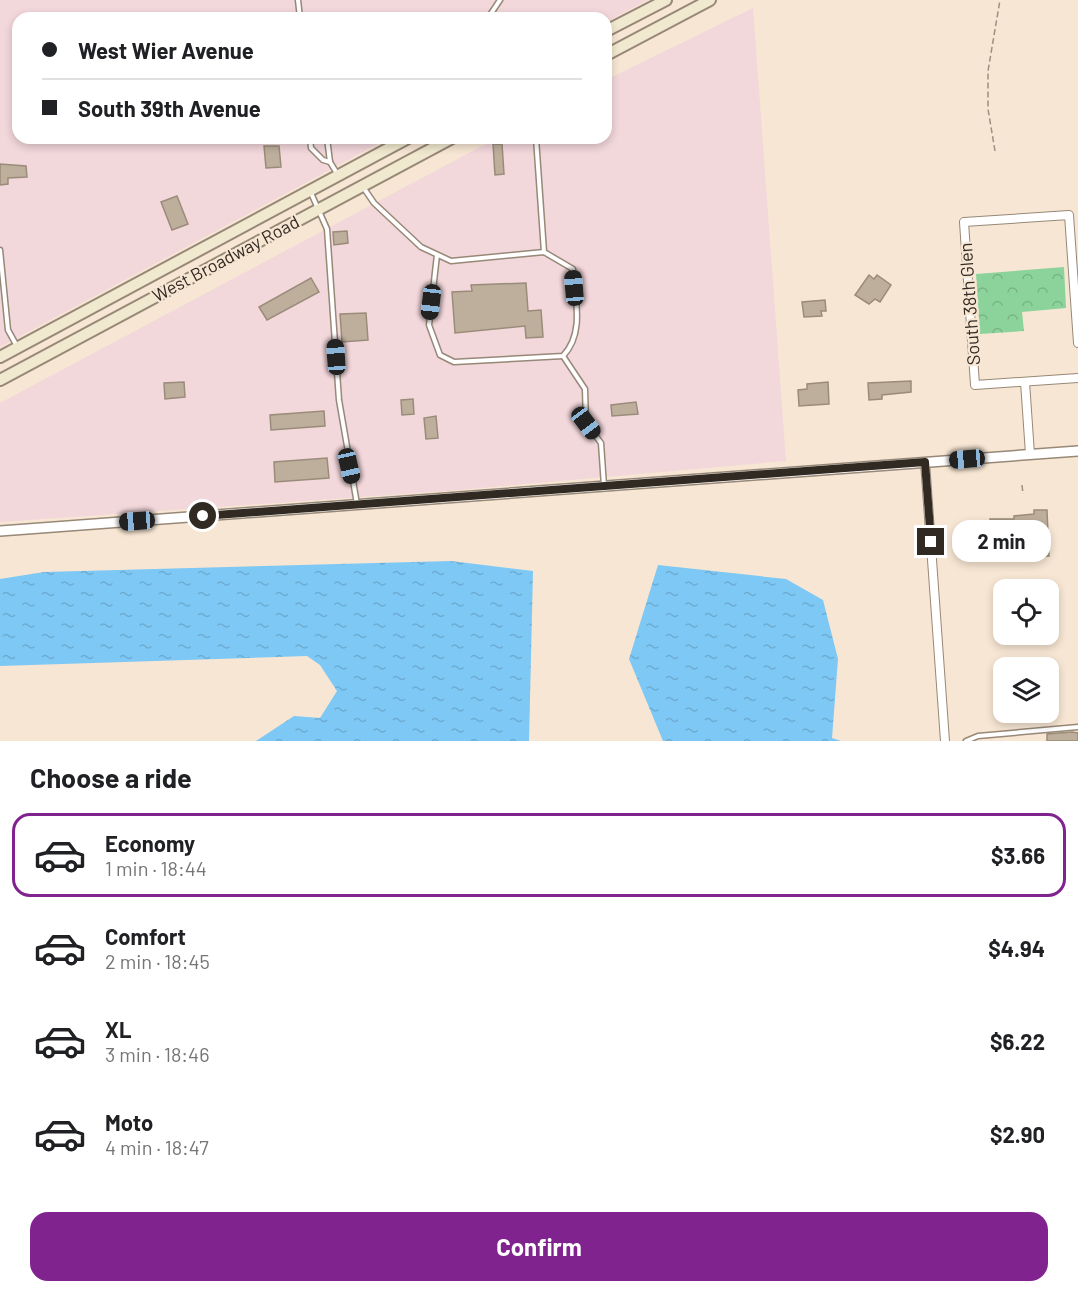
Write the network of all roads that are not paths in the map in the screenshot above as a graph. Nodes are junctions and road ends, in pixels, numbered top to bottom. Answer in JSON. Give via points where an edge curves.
{"nodes":[{"id":1,"x":666,"y":0,"type":"edge"},
{"id":2,"x":710,"y":0,"type":"edge"},
{"id":3,"x":612,"y":28,"type":"edge"},
{"id":4,"x":612,"y":53,"type":"edge"},
{"id":5,"x":311,"y":144,"type":"edge"},
{"id":6,"x":328,"y":144,"type":"edge"},
{"id":7,"x":397,"y":144,"type":"edge"},
{"id":8,"x":441,"y":144,"type":"edge"},
{"id":9,"x":536,"y":144,"type":"edge"},
{"id":10,"x":330,"y":162,"type":"junction"},
{"id":11,"x":339,"y":175,"type":"junction"},
{"id":12,"x":362,"y":186,"type":"junction"},
{"id":13,"x":310,"y":191,"type":"junction"},
{"id":14,"x":319,"y":210,"type":"junction"},
{"id":15,"x":0,"y":250,"type":"edge"},
{"id":16,"x":544,"y":252,"type":"junction"},
{"id":17,"x":437,"y":255,"type":"junction"},
{"id":18,"x":107,"y":300,"type":"junction"},
{"id":19,"x":116,"y":318,"type":"junction"},
{"id":20,"x":1078,"y":343,"type":"edge"},
{"id":21,"x":18,"y":348,"type":"junction"},
{"id":22,"x":563,"y":356,"type":"junction"},
{"id":23,"x":0,"y":357,"type":"edge"},
{"id":24,"x":1078,"y":378,"type":"edge"},
{"id":25,"x":0,"y":380,"type":"edge"},
{"id":26,"x":1025,"y":382,"type":"junction"},
{"id":27,"x":1078,"y":451,"type":"edge"},
{"id":28,"x":1030,"y":454,"type":"junction"},
{"id":29,"x":925,"y":462,"type":"junction"},
{"id":30,"x":604,"y":486,"type":"junction"},
{"id":31,"x":357,"y":505,"type":"junction"},
{"id":32,"x":0,"y":531,"type":"edge"},
{"id":33,"x":1078,"y":727,"type":"edge"},
{"id":34,"x":945,"y":741,"type":"edge"},
{"id":35,"x":966,"y":741,"type":"edge"}],
"edges":[{"from":1,"to":3,"type":"main road"},
{"from":2,"to":4,"type":"main road"},
{"from":5,"to":10,"type":"lane","via":[[323,160]]},
{"from":6,"to":10,"type":"lane"},
{"from":7,"to":11,"type":"main road","name":"West Broadway Road"},
{"from":8,"to":12,"type":"main road","name":"West Broadway Road"},
{"from":9,"to":16,"type":"lane"},
{"from":10,"to":11,"type":"lane"},
{"from":11,"to":13,"type":"main road","name":"West Broadway Road"},
{"from":12,"to":14,"type":"main road","name":"West Broadway Road"},
{"from":12,"to":17,"type":"lane","via":[[374,203],[421,247]]},
{"from":13,"to":14,"type":"lane"},
{"from":13,"to":18,"type":"main road","name":"West Broadway Road"},
{"from":14,"to":19,"type":"main road","name":"West Broadway Road"},
{"from":14,"to":31,"type":"lane","via":[[327,229],[339,400]]},
{"from":15,"to":21,"type":"lane","via":[[8,330]]},
{"from":16,"to":17,"type":"lane","via":[[451,261]]},
{"from":16,"to":22,"type":"lane","via":[[573,269],[578,325],[574,344]]},
{"from":17,"to":22,"type":"lane","via":[[429,325],[440,355],[454,362]]},
{"from":18,"to":19,"type":"main road"},
{"from":18,"to":21,"type":"main road","name":"West Broadway Road"},
{"from":19,"to":25,"type":"main road","name":"West Broadway Road"},
{"from":20,"to":26,"type":"street","name":"South 38th Glen","via":[[1069,215],[964,222],[975,385]]},
{"from":21,"to":23,"type":"main road","name":"West Broadway Road"},
{"from":22,"to":30,"type":"lane","via":[[585,389],[586,423],[601,443]]},
{"from":24,"to":26,"type":"street"},
{"from":26,"to":28,"type":"street"},
{"from":27,"to":28,"type":"street"},
{"from":28,"to":29,"type":"street"},
{"from":29,"to":30,"type":"street"},
{"from":29,"to":34,"type":"street"},
{"from":30,"to":31,"type":"street"},
{"from":31,"to":32,"type":"street"},
{"from":33,"to":35,"type":"lane","via":[[978,736]]}]}
